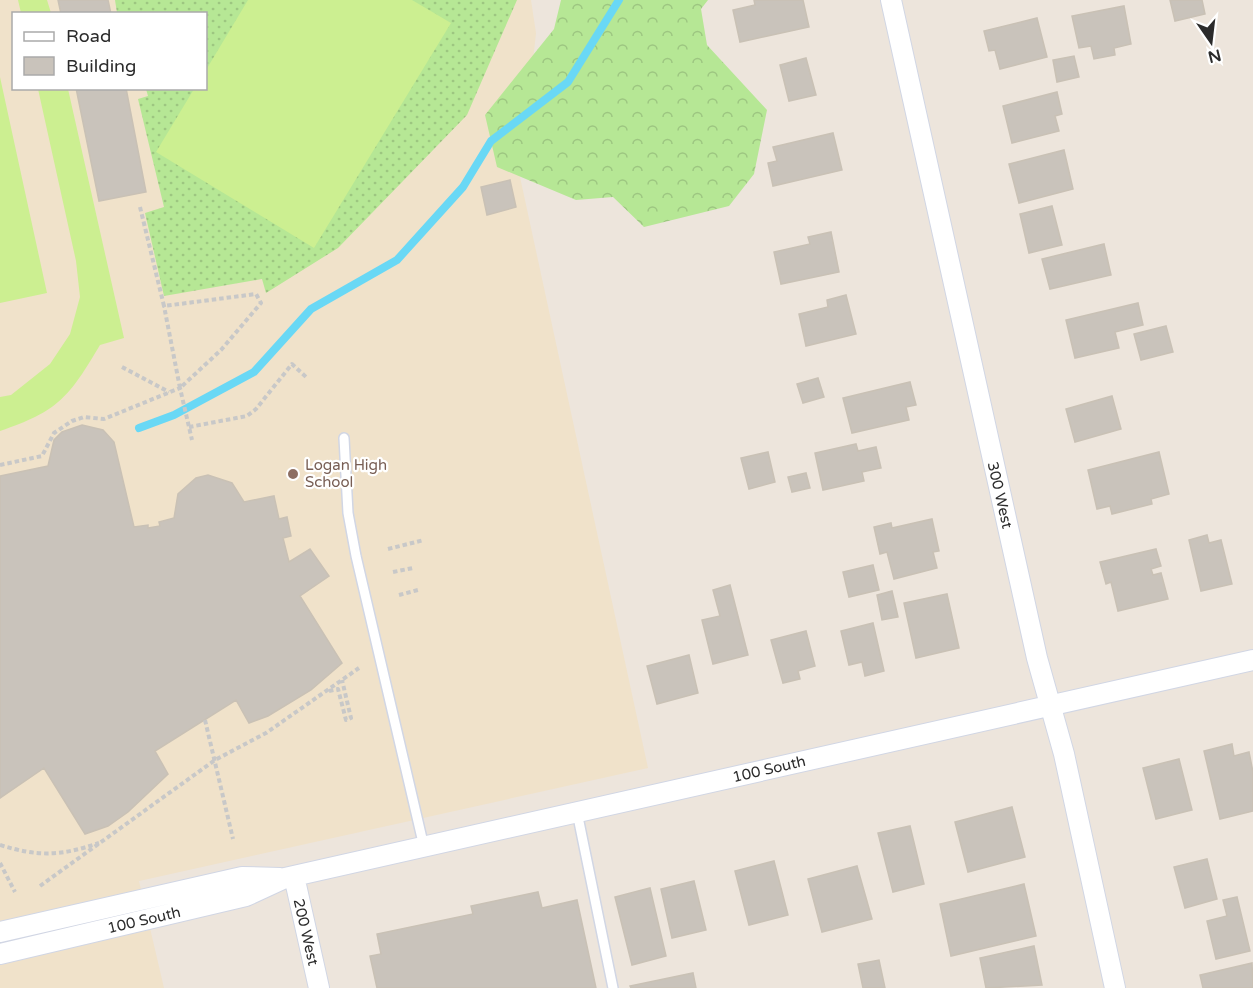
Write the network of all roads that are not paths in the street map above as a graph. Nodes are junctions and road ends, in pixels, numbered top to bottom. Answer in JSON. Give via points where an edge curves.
{"nodes":[{"id":1,"x":891,"y":0,"type":"edge"},
{"id":2,"x":344,"y":438,"type":"dead end"},
{"id":3,"x":1253,"y":660,"type":"edge"},
{"id":4,"x":1052,"y":705,"type":"junction"},
{"id":5,"x":577,"y":812,"type":"junction"},
{"id":6,"x":424,"y":847,"type":"junction"},
{"id":7,"x":290,"y":877,"type":"junction"},
{"id":8,"x":0,"y":932,"type":"edge"},
{"id":9,"x":0,"y":954,"type":"edge"},
{"id":10,"x":319,"y":988,"type":"edge"},
{"id":11,"x":613,"y":988,"type":"edge"},
{"id":12,"x":1114,"y":988,"type":"edge"}],
"edges":[{"from":1,"to":4,"type":"street","name":"300 West","via":[[1036,658]]},
{"from":2,"to":6,"type":"lane","via":[[348,513],[356,556]]},
{"from":3,"to":4,"type":"street","name":"100 South"},
{"from":4,"to":5,"type":"street","name":"100 South"},
{"from":4,"to":12,"type":"street","name":"300 West"},
{"from":5,"to":6,"type":"street","name":"100 South"},
{"from":5,"to":11,"type":"lane"},
{"from":6,"to":7,"type":"street","name":"100 South"},
{"from":7,"to":8,"type":"street","name":"100 South","via":[[242,877]]},
{"from":7,"to":9,"type":"street","name":"100 South","via":[[246,896]]},
{"from":7,"to":10,"type":"street","name":"200 West"}]}
